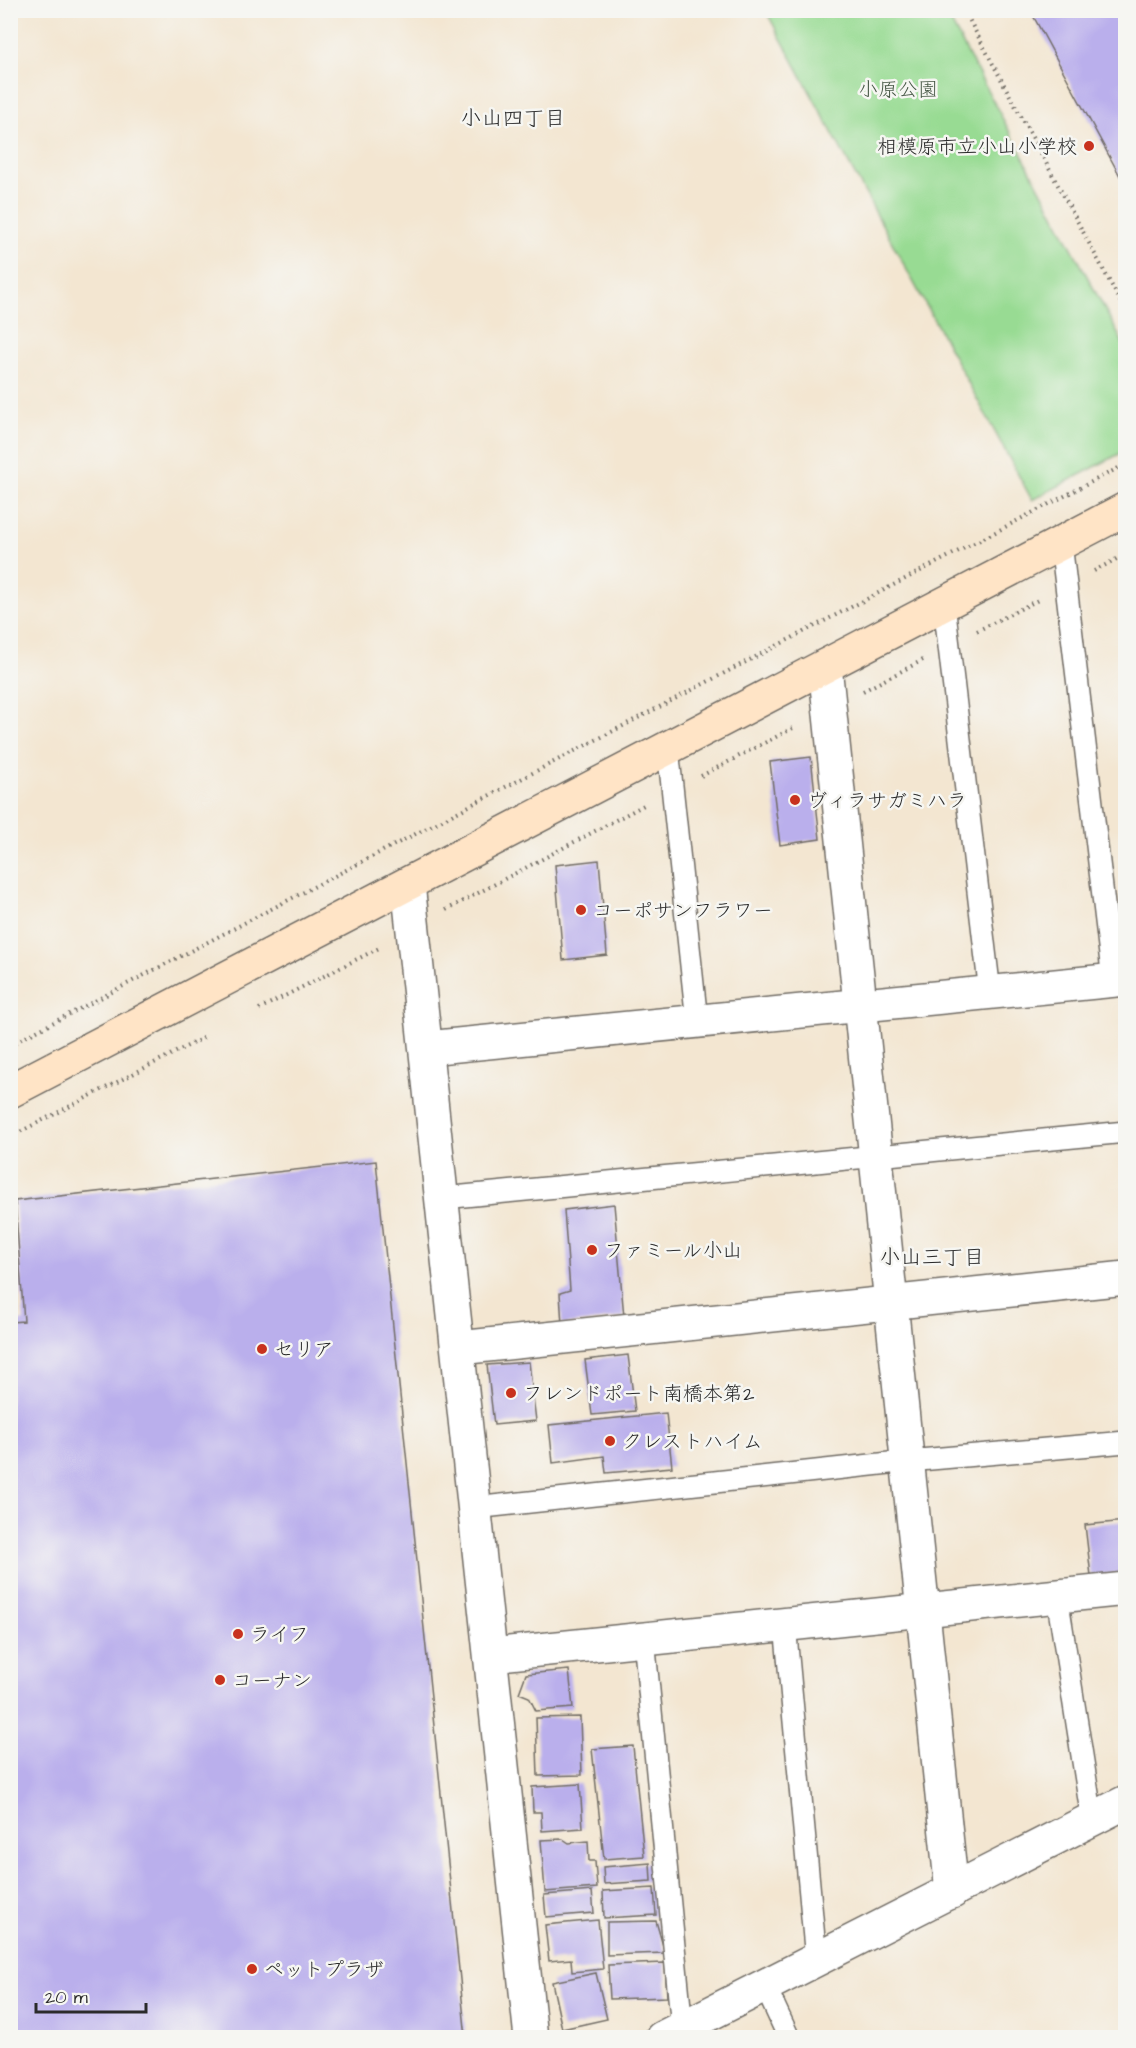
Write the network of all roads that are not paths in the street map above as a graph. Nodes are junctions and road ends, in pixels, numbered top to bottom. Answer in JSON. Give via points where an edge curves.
{"nodes":[{"id":1,"x":1125,"y":509,"type":"edge"},
{"id":2,"x":1061,"y":543,"type":"junction"},
{"id":3,"x":944,"y":604,"type":"junction"},
{"id":4,"x":825,"y":666,"type":"junction"},
{"id":5,"x":668,"y":748,"type":"junction"},
{"id":6,"x":408,"y":884,"type":"junction"},
{"id":7,"x":1119,"y":980,"type":"edge"},
{"id":8,"x":990,"y":993,"type":"junction"},
{"id":9,"x":861,"y":1005,"type":"junction"},
{"id":10,"x":697,"y":1022,"type":"junction"},
{"id":11,"x":427,"y":1048,"type":"junction"},
{"id":12,"x":10,"y":1091,"type":"edge"},
{"id":13,"x":1125,"y":1132,"type":"edge"},
{"id":14,"x":877,"y":1156,"type":"junction"},
{"id":15,"x":443,"y":1198,"type":"junction"},
{"id":16,"x":1125,"y":1278,"type":"edge"},
{"id":17,"x":892,"y":1303,"type":"junction"},
{"id":18,"x":459,"y":1348,"type":"junction"},
{"id":19,"x":1125,"y":1442,"type":"edge"},
{"id":20,"x":908,"y":1461,"type":"junction"},
{"id":21,"x":474,"y":1508,"type":"junction"},
{"id":22,"x":1125,"y":1589,"type":"edge"},
{"id":23,"x":1057,"y":1596,"type":"junction"},
{"id":24,"x":923,"y":1610,"type":"junction"},
{"id":25,"x":785,"y":1624,"type":"junction"},
{"id":26,"x":644,"y":1639,"type":"junction"},
{"id":27,"x":491,"y":1655,"type":"junction"},
{"id":28,"x":1125,"y":1802,"type":"edge"},
{"id":29,"x":1092,"y":1819,"type":"junction"},
{"id":30,"x":952,"y":1892,"type":"junction"},
{"id":31,"x":816,"y":1960,"type":"junction"},
{"id":32,"x":765,"y":1986,"type":"junction"},
{"id":33,"x":672,"y":2032,"type":"edge"},
{"id":34,"x":531,"y":2037,"type":"edge"},
{"id":35,"x":789,"y":2037,"type":"edge"}],
"edges":[{"from":1,"to":2,"type":"street"},
{"from":2,"to":3,"type":"street"},
{"from":2,"to":7,"type":"lane"},
{"from":3,"to":4,"type":"street"},
{"from":3,"to":8,"type":"lane"},
{"from":4,"to":5,"type":"street"},
{"from":4,"to":9,"type":"street"},
{"from":5,"to":6,"type":"street"},
{"from":5,"to":10,"type":"lane"},
{"from":6,"to":11,"type":"street"},
{"from":6,"to":12,"type":"street"},
{"from":7,"to":8,"type":"street"},
{"from":8,"to":9,"type":"street"},
{"from":9,"to":10,"type":"street"},
{"from":9,"to":14,"type":"street"},
{"from":10,"to":11,"type":"street"},
{"from":11,"to":15,"type":"street"},
{"from":13,"to":14,"type":"lane"},
{"from":14,"to":15,"type":"lane"},
{"from":14,"to":17,"type":"street"},
{"from":15,"to":18,"type":"street"},
{"from":16,"to":17,"type":"street"},
{"from":17,"to":18,"type":"street"},
{"from":17,"to":20,"type":"street"},
{"from":18,"to":21,"type":"street"},
{"from":19,"to":20,"type":"lane"},
{"from":20,"to":21,"type":"lane"},
{"from":20,"to":24,"type":"street"},
{"from":21,"to":27,"type":"street"},
{"from":22,"to":23,"type":"street"},
{"from":23,"to":24,"type":"street"},
{"from":23,"to":29,"type":"lane"},
{"from":24,"to":25,"type":"street"},
{"from":24,"to":30,"type":"street"},
{"from":25,"to":26,"type":"street"},
{"from":25,"to":31,"type":"lane"},
{"from":26,"to":27,"type":"street"},
{"from":26,"to":33,"type":"lane"},
{"from":27,"to":34,"type":"street"},
{"from":28,"to":29,"type":"street"},
{"from":29,"to":30,"type":"street"},
{"from":30,"to":31,"type":"street"},
{"from":31,"to":32,"type":"street"},
{"from":32,"to":33,"type":"street"},
{"from":32,"to":35,"type":"lane"}]}
